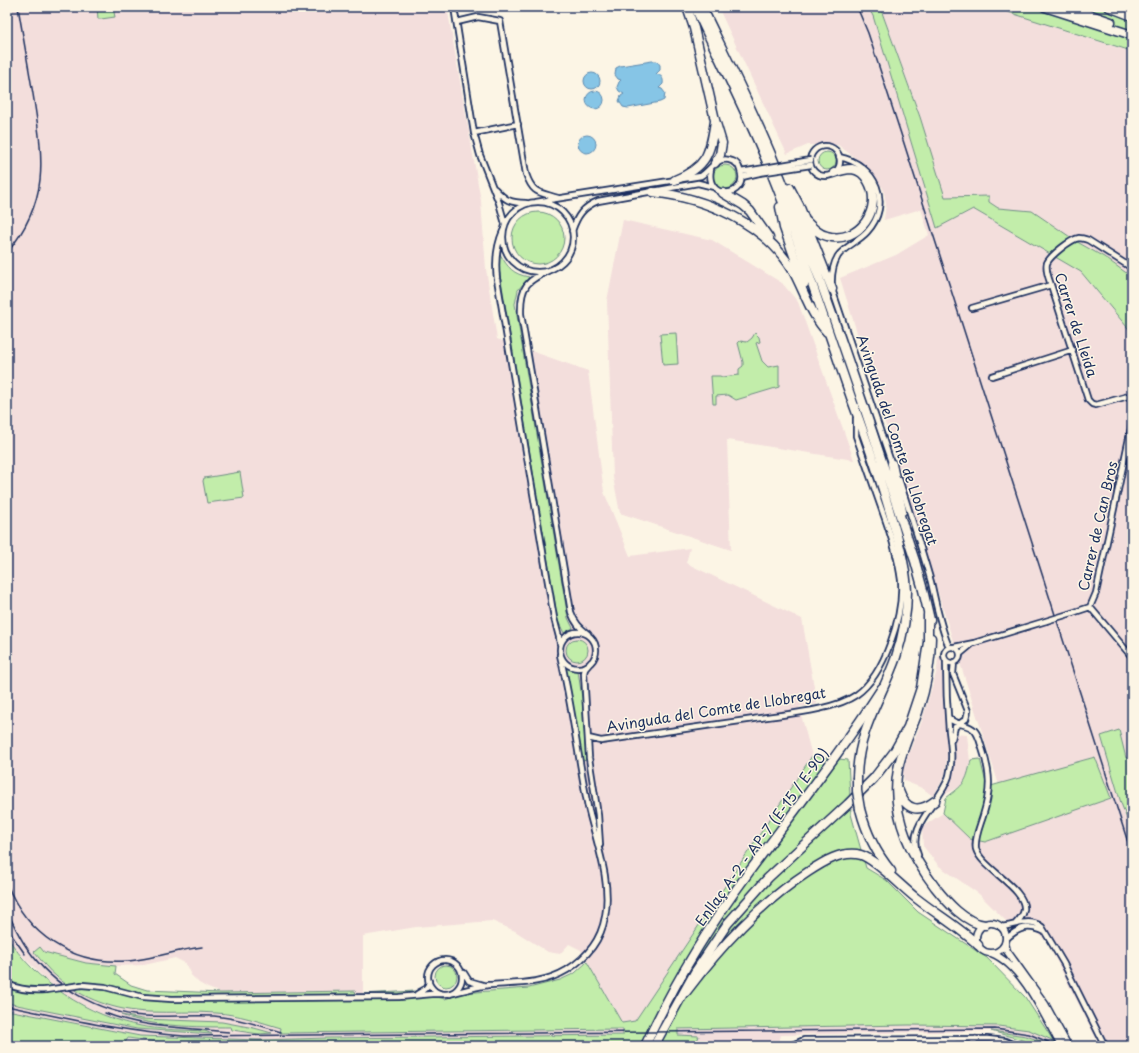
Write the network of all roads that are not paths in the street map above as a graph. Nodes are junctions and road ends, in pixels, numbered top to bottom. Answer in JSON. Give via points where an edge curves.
{"nodes":[{"id":1,"x":454,"y":7,"type":"edge"},
{"id":2,"x":687,"y":7,"type":"edge"},
{"id":3,"x":694,"y":7,"type":"edge"},
{"id":4,"x":702,"y":7,"type":"edge"},
{"id":5,"x":1045,"y":7,"type":"edge"},
{"id":6,"x":1068,"y":7,"type":"edge"},
{"id":7,"x":1109,"y":7,"type":"edge"},
{"id":8,"x":1132,"y":16,"type":"edge"},
{"id":9,"x":457,"y":22,"type":"junction"},
{"id":10,"x":1132,"y":29,"type":"edge"},
{"id":11,"x":1132,"y":35,"type":"edge"},
{"id":12,"x":715,"y":120,"type":"junction"},
{"id":13,"x":518,"y":124,"type":"junction"},
{"id":14,"x":474,"y":133,"type":"junction"},
{"id":15,"x":839,"y":157,"type":"junction"},
{"id":16,"x":775,"y":162,"type":"junction"},
{"id":17,"x":811,"y":163,"type":"junction"},
{"id":18,"x":713,"y":166,"type":"junction"},
{"id":19,"x":834,"y":173,"type":"junction"},
{"id":20,"x":741,"y":175,"type":"junction"},
{"id":21,"x":675,"y":180,"type":"junction"},
{"id":22,"x":714,"y":187,"type":"junction"},
{"id":23,"x":776,"y":187,"type":"junction"},
{"id":24,"x":493,"y":188,"type":"junction"},
{"id":25,"x":653,"y":192,"type":"junction"},
{"id":26,"x":723,"y":192,"type":"junction"},
{"id":27,"x":559,"y":198,"type":"junction"},
{"id":28,"x":536,"y":202,"type":"junction"},
{"id":29,"x":529,"y":204,"type":"junction"},
{"id":30,"x":805,"y":220,"type":"junction"},
{"id":31,"x":505,"y":224,"type":"junction"},
{"id":32,"x":503,"y":231,"type":"junction"},
{"id":33,"x":572,"y":231,"type":"junction"},
{"id":34,"x":778,"y":251,"type":"junction"},
{"id":35,"x":1132,"y":268,"type":"edge"},
{"id":36,"x":552,"y":269,"type":"junction"},
{"id":37,"x":1050,"y":285,"type":"junction"},
{"id":38,"x":832,"y":289,"type":"junction"},
{"id":39,"x":810,"y":306,"type":"junction"},
{"id":40,"x":972,"y":308,"type":"dead end"},
{"id":41,"x":829,"y":335,"type":"junction"},
{"id":42,"x":1072,"y":350,"type":"junction"},
{"id":43,"x":992,"y":376,"type":"dead end"},
{"id":44,"x":1132,"y":395,"type":"edge"},
{"id":45,"x":857,"y":413,"type":"junction"},
{"id":46,"x":1132,"y":424,"type":"edge"},
{"id":47,"x":892,"y":464,"type":"junction"},
{"id":48,"x":908,"y":541,"type":"junction"},
{"id":49,"x":1090,"y":607,"type":"junction"},
{"id":50,"x":928,"y":615,"type":"junction"},
{"id":51,"x":588,"y":634,"type":"junction"},
{"id":52,"x":974,"y":643,"type":"junction"},
{"id":53,"x":560,"y":644,"type":"junction"},
{"id":54,"x":951,"y":647,"type":"junction"},
{"id":55,"x":960,"y":654,"type":"junction"},
{"id":56,"x":560,"y":655,"type":"junction"},
{"id":57,"x":1132,"y":657,"type":"edge"},
{"id":58,"x":946,"y":661,"type":"junction"},
{"id":59,"x":591,"y":662,"type":"junction"},
{"id":60,"x":954,"y":662,"type":"junction"},
{"id":61,"x":882,"y":688,"type":"junction"},
{"id":62,"x":949,"y":718,"type":"junction"},
{"id":63,"x":959,"y":724,"type":"junction"},
{"id":64,"x":588,"y":738,"type":"junction"},
{"id":65,"x":951,"y":743,"type":"junction"},
{"id":66,"x":896,"y":783,"type":"junction"},
{"id":67,"x":935,"y":801,"type":"junction"},
{"id":68,"x":600,"y":856,"type":"junction"},
{"id":69,"x":926,"y":874,"type":"junction"},
{"id":70,"x":913,"y":896,"type":"junction"},
{"id":71,"x":1016,"y":924,"type":"junction"},
{"id":72,"x":985,"y":925,"type":"junction"},
{"id":73,"x":1000,"y":927,"type":"junction"},
{"id":74,"x":1044,"y":932,"type":"junction"},
{"id":75,"x":1005,"y":941,"type":"junction"},
{"id":76,"x":978,"y":945,"type":"junction"},
{"id":77,"x":991,"y":953,"type":"junction"},
{"id":78,"x":461,"y":968,"type":"junction"},
{"id":79,"x":429,"y":982,"type":"junction"},
{"id":80,"x":7,"y":984,"type":"edge"},
{"id":81,"x":487,"y":985,"type":"junction"},
{"id":82,"x":447,"y":994,"type":"junction"},
{"id":83,"x":414,"y":995,"type":"junction"},
{"id":84,"x":673,"y":1011,"type":"junction"},
{"id":85,"x":942,"y":1039,"type":"junction"},
{"id":86,"x":976,"y":1039,"type":"junction"},
{"id":87,"x":645,"y":1046,"type":"edge"},
{"id":88,"x":654,"y":1046,"type":"edge"},
{"id":89,"x":790,"y":1046,"type":"edge"},
{"id":90,"x":960,"y":1046,"type":"edge"},
{"id":91,"x":971,"y":1046,"type":"edge"},
{"id":92,"x":1016,"y":1046,"type":"edge"},
{"id":93,"x":1061,"y":1046,"type":"edge"},
{"id":94,"x":1068,"y":1046,"type":"edge"},
{"id":95,"x":1105,"y":1046,"type":"edge"}],
"edges":[{"from":1,"to":9,"type":"street"},
{"from":2,"to":12,"type":"highway"},
{"from":3,"to":23,"type":"highway","via":[[758,141]]},
{"from":4,"to":16,"type":"highway"},
{"from":5,"to":11,"type":"highway"},
{"from":6,"to":10,"type":"highway"},
{"from":7,"to":8,"type":"highway"},
{"from":9,"to":13,"type":"street","via":[[478,17],[500,21]]},
{"from":9,"to":14,"type":"street"},
{"from":12,"to":18,"type":"highway","via":[[722,144],[720,155]]},
{"from":12,"to":21,"type":"highway","via":[[709,151],[705,158],[698,168]]},
{"from":13,"to":14,"type":"street"},
{"from":13,"to":27,"type":"street","via":[[530,186],[537,192]]},
{"from":14,"to":24,"type":"street"},
{"from":15,"to":17,"type":"street","via":[[834,150],[825,146],[814,152]]},
{"from":15,"to":19,"type":"street","via":[[839,167]]},
{"from":15,"to":38,"type":"street","via":[[854,162],[869,172],[879,195],[879,206],[877,215],[866,233],[839,255],[832,272]]},
{"from":16,"to":30,"type":"highway"},
{"from":16,"to":48,"type":"highway","via":[[844,350]]},
{"from":17,"to":19,"type":"street","via":[[818,174],[826,176]]},
{"from":17,"to":20,"type":"street","bridge":true},
{"from":18,"to":20,"type":"street","via":[[719,160],[732,161],[739,166]]},
{"from":18,"to":21,"type":"street","via":[[701,176]]},
{"from":18,"to":22,"type":"street","via":[[710,179]]},
{"from":19,"to":30,"type":"highway","via":[[850,169],[867,178],[873,197],[873,207],[865,224],[854,234],[838,238],[821,234]]},
{"from":20,"to":26,"type":"street","via":[[740,184],[736,189]]},
{"from":21,"to":27,"type":"street"},
{"from":22,"to":25,"type":"street","via":[[698,183]]},
{"from":22,"to":26,"type":"street"},
{"from":23,"to":39,"type":"highway","via":[[784,228]]},
{"from":23,"to":41,"type":"highway","via":[[795,234]]},
{"from":24,"to":29,"type":"street","via":[[504,199]]},
{"from":24,"to":31,"type":"street"},
{"from":25,"to":33,"type":"street","via":[[590,204],[579,214]]},
{"from":25,"to":34,"type":"highway","via":[[686,197],[730,214],[751,227]]},
{"from":26,"to":34,"type":"highway","via":[[750,211]]},
{"from":27,"to":28,"type":"street"},
{"from":28,"to":29,"type":"street"},
{"from":28,"to":33,"type":"street","via":[[553,206],[562,212]]},
{"from":29,"to":31,"type":"street","via":[[519,207]]},
{"from":30,"to":38,"type":"highway"},
{"from":31,"to":32,"type":"street"},
{"from":32,"to":36,"type":"street","via":[[503,244],[512,262],[530,272]]},
{"from":32,"to":53,"type":"street","via":[[496,250],[495,265]]},
{"from":33,"to":36,"type":"street","via":[[569,254],[562,263]]},
{"from":34,"to":39,"type":"highway","via":[[791,268]]},
{"from":35,"to":37,"type":"street","name":"Carrer de Lleida","via":[[1088,240],[1080,238],[1047,262]]},
{"from":36,"to":51,"type":"street","via":[[534,278],[526,286],[520,299],[521,314],[571,612],[574,621]]},
{"from":37,"to":40,"type":"street"},
{"from":37,"to":42,"type":"street","name":"Carrer de Lleida"},
{"from":38,"to":47,"type":"street","name":"Avinguda del Comte de Llobregat"},
{"from":39,"to":41,"type":"highway","via":[[817,322]]},
{"from":41,"to":45,"type":"highway"},
{"from":42,"to":43,"type":"street"},
{"from":42,"to":44,"type":"street","name":"Carrer de Lleida","via":[[1088,400],[1092,404]]},
{"from":45,"to":61,"type":"highway","via":[[884,489],[899,541],[906,578],[907,603],[903,630],[896,656]]},
{"from":45,"to":64,"type":"street","name":"Avinguda del Comte de Llobregat","via":[[856,436],[892,539],[901,580],[897,619],[888,650],[874,676],[858,694],[836,704],[601,741]]},
{"from":46,"to":49,"type":"street","name":"Carrer de Can Bros","via":[[1102,569]]},
{"from":47,"to":48,"type":"highway"},
{"from":47,"to":54,"type":"street","name":"Avinguda del Comte de Llobregat","via":[[910,512],[943,633]]},
{"from":48,"to":50,"type":"highway"},
{"from":49,"to":52,"type":"street","name":"Carrer de Can Bros","bridge":true},
{"from":49,"to":57,"type":"street"},
{"from":50,"to":66,"type":"highway","via":[[931,626],[929,672],[922,700],[901,757]]},
{"from":50,"to":84,"type":"highway","name":"Enllaç A-2 - AP-7 (E-15 / E-90)","via":[[928,647],[921,688],[908,727],[894,752],[869,783],[768,878],[728,923],[695,972]]},
{"from":51,"to":53,"type":"street","via":[[572,632],[562,639]]},
{"from":51,"to":59,"type":"street","via":[[593,639],[596,651]]},
{"from":52,"to":54,"type":"street","name":"Carrer de Can Bros"},
{"from":52,"to":55,"type":"street","name":"Carrer de Can Bros"},
{"from":53,"to":56,"type":"street"},
{"from":54,"to":55,"type":"street"},
{"from":54,"to":58,"type":"street","via":[[944,653]]},
{"from":55,"to":60,"type":"street"},
{"from":56,"to":59,"type":"street","via":[[563,661],[574,668],[586,666]]},
{"from":56,"to":68,"type":"street","via":[[588,807]]},
{"from":58,"to":60,"type":"street"},
{"from":58,"to":62,"type":"street"},
{"from":59,"to":64,"type":"street","via":[[584,673]]},
{"from":60,"to":63,"type":"street","via":[[953,674],[968,711],[966,719]]},
{"from":61,"to":70,"type":"highway","bridge":true,"via":[[861,740],[857,762],[860,810],[878,854]]},
{"from":61,"to":87,"type":"highway","name":"Enllaç A-2 - AP-7 (E-15 / E-90)","via":[[854,732],[748,873],[715,922],[684,970]]},
{"from":62,"to":63,"type":"street"},
{"from":62,"to":65,"type":"street"},
{"from":63,"to":65,"type":"street","via":[[954,730]]},
{"from":63,"to":71,"type":"street","via":[[970,727],[977,735],[989,775],[989,793],[976,849],[983,860],[1019,896],[1024,910]]},
{"from":64,"to":68,"type":"street","via":[[598,815]]},
{"from":65,"to":67,"type":"street","via":[[949,776]]},
{"from":66,"to":67,"type":"highway","via":[[902,800],[912,808],[923,808]]},
{"from":66,"to":69,"type":"highway","via":[[903,829],[911,850]]},
{"from":67,"to":69,"type":"street","via":[[915,834],[915,846]]},
{"from":68,"to":81,"type":"street","via":[[607,895],[605,919],[595,943],[587,954],[567,970],[545,980],[523,984]]},
{"from":69,"to":72,"type":"highway","via":[[956,909],[971,921]]},
{"from":70,"to":76,"type":"highway"},
{"from":70,"to":84,"type":"highway","via":[[862,855],[836,856],[795,880],[746,921],[709,963]]},
{"from":71,"to":73,"type":"street"},
{"from":71,"to":74,"type":"street","via":[[1039,924]]},
{"from":72,"to":73,"type":"main road"},
{"from":72,"to":76,"type":"main road","via":[[977,934]]},
{"from":73,"to":75,"type":"main road","via":[[1004,930]]},
{"from":74,"to":75,"type":"street","via":[[1031,927],[1024,928]]},
{"from":74,"to":95,"type":"street","via":[[1064,964]]},
{"from":75,"to":77,"type":"main road","via":[[998,951]]},
{"from":75,"to":94,"type":"main road","via":[[1007,951],[1039,994]]},
{"from":76,"to":77,"type":"main road"},
{"from":77,"to":93,"type":"main road","via":[[1003,958],[1024,982]]},
{"from":78,"to":79,"type":"street","via":[[452,960],[440,960],[431,966]]},
{"from":78,"to":81,"type":"street","via":[[469,981]]},
{"from":78,"to":82,"type":"street","via":[[462,984],[454,992]]},
{"from":79,"to":82,"type":"street","via":[[434,990]]},
{"from":79,"to":83,"type":"street","via":[[426,989]]},
{"from":80,"to":83,"type":"street","bridge":true,"via":[[30,990],[82,985],[105,987],[143,997],[165,999]]},
{"from":81,"to":82,"type":"street"},
{"from":82,"to":83,"type":"street"},
{"from":84,"to":88,"type":"highway","name":"Enllaç A-2 - AP-7 (E-15 / E-90)"},
{"from":85,"to":86,"type":"street"},
{"from":85,"to":89,"type":"street","via":[[804,1040]]},
{"from":85,"to":90,"type":"street"},
{"from":86,"to":91,"type":"street"},
{"from":86,"to":92,"type":"street","via":[[1004,1041]]}]}
